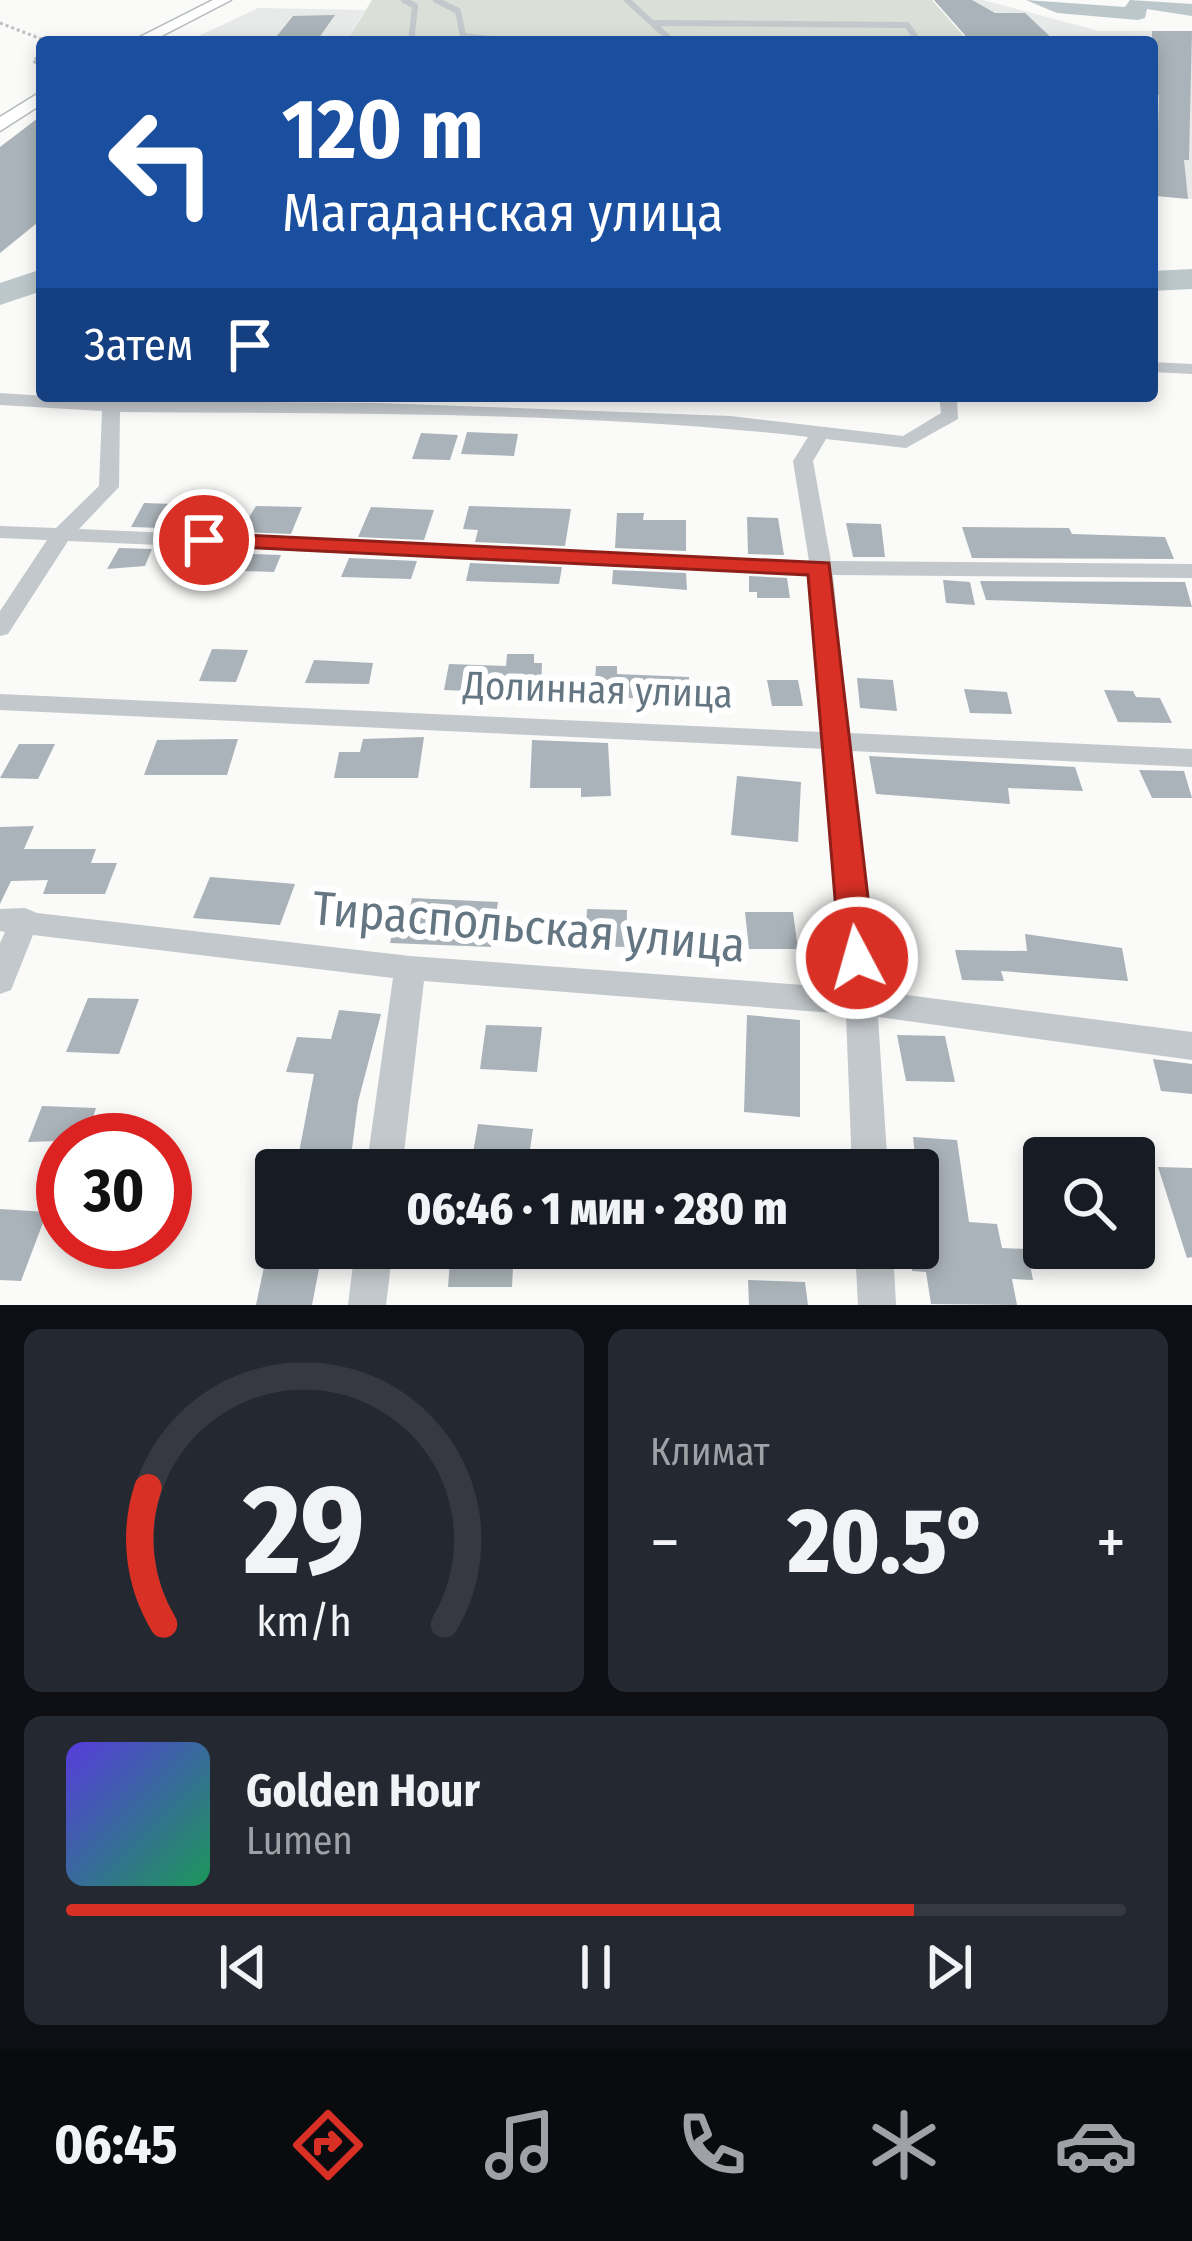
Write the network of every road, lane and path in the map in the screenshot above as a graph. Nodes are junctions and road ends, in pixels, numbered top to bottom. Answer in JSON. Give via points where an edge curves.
{"nodes":[{"id":1,"x":224,"y":0,"type":"edge"},
{"id":2,"x":404,"y":0,"type":"edge"},
{"id":3,"x":436,"y":0,"type":"edge"},
{"id":4,"x":627,"y":0,"type":"edge"},
{"id":5,"x":0,"y":23,"type":"edge"},
{"id":6,"x":655,"y":23,"type":"junction"},
{"id":7,"x":150,"y":36,"type":"edge"},
{"id":8,"x":412,"y":36,"type":"edge"},
{"id":9,"x":463,"y":36,"type":"edge"},
{"id":10,"x":667,"y":36,"type":"edge"},
{"id":11,"x":915,"y":36,"type":"edge"},
{"id":12,"x":36,"y":37,"type":"edge"},
{"id":13,"x":36,"y":100,"type":"edge"},
{"id":14,"x":0,"y":124,"type":"edge"},
{"id":15,"x":1158,"y":367,"type":"edge"},
{"id":16,"x":1192,"y":369,"type":"edge"},
{"id":17,"x":0,"y":399,"type":"edge"},
{"id":18,"x":36,"y":400,"type":"edge"},
{"id":19,"x":116,"y":402,"type":"edge"},
{"id":20,"x":149,"y":402,"type":"edge"},
{"id":21,"x":949,"y":402,"type":"edge"},
{"id":22,"x":821,"y":432,"type":"junction"},
{"id":23,"x":0,"y":532,"type":"edge"},
{"id":24,"x":62,"y":534,"type":"junction"},
{"id":25,"x":820,"y":568,"type":"junction"},
{"id":26,"x":1192,"y":571,"type":"edge"},
{"id":27,"x":0,"y":629,"type":"edge"},
{"id":28,"x":0,"y":702,"type":"edge"},
{"id":29,"x":835,"y":738,"type":"junction"},
{"id":30,"x":1192,"y":758,"type":"edge"},
{"id":31,"x":13,"y":920,"type":"edge"},
{"id":32,"x":410,"y":968,"type":"junction"},
{"id":33,"x":0,"y":981,"type":"edge"},
{"id":34,"x":861,"y":1002,"type":"junction"},
{"id":35,"x":1192,"y":1046,"type":"edge"},
{"id":36,"x":387,"y":1149,"type":"edge"},
{"id":37,"x":869,"y":1149,"type":"edge"},
{"id":38,"x":371,"y":1269,"type":"edge"},
{"id":39,"x":875,"y":1269,"type":"edge"},
{"id":40,"x":367,"y":1305,"type":"edge"},
{"id":41,"x":877,"y":1305,"type":"edge"}],
"edges":[{"from":1,"to":7,"type":"street"},
{"from":2,"to":8,"type":"lane","via":[[415,6]]},
{"from":3,"to":9,"type":"lane","via":[[458,11]]},
{"from":4,"to":6,"type":"lane"},
{"from":5,"to":12,"type":"path"},
{"from":6,"to":10,"type":"lane"},
{"from":6,"to":11,"type":"lane","via":[[907,25]]},
{"from":13,"to":14,"type":"street"},
{"from":15,"to":16,"type":"street"},
{"from":17,"to":18,"type":"street"},
{"from":19,"to":24,"type":"street","via":[[109,487]]},
{"from":20,"to":22,"type":"street"},
{"from":21,"to":22,"type":"street","via":[[951,415],[906,442]]},
{"from":22,"to":25,"type":"street","via":[[803,461]]},
{"from":23,"to":24,"type":"street"},
{"from":24,"to":25,"type":"street"},
{"from":24,"to":27,"type":"street"},
{"from":25,"to":26,"type":"street"},
{"from":25,"to":29,"type":"street"},
{"from":28,"to":29,"type":"street","name":"Долинная улица"},
{"from":29,"to":30,"type":"street","name":"Долинная улица"},
{"from":29,"to":34,"type":"street"},
{"from":31,"to":32,"type":"street","name":"Тираспольская улица"},
{"from":31,"to":33,"type":"street"},
{"from":32,"to":34,"type":"street","name":"Тираспольская улица"},
{"from":32,"to":36,"type":"street"},
{"from":34,"to":35,"type":"street","name":"Тираспольская улица"},
{"from":34,"to":37,"type":"street"},
{"from":38,"to":40,"type":"street"},
{"from":39,"to":41,"type":"street"}]}
